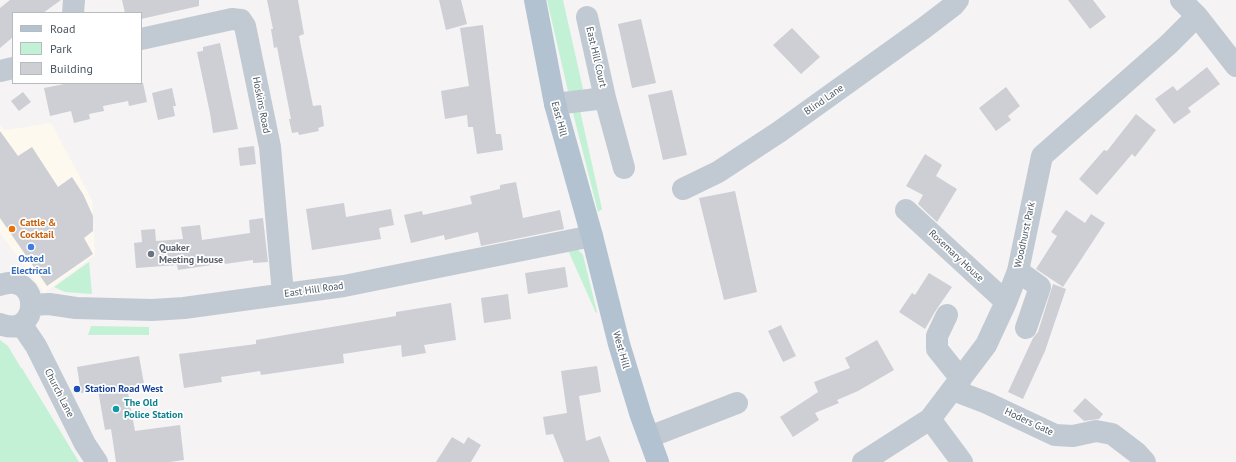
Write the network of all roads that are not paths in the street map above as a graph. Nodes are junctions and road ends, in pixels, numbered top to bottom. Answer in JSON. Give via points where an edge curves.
{"nodes":[{"id":1,"x":74,"y":0,"type":"edge"},
{"id":2,"x":535,"y":0,"type":"edge"},
{"id":3,"x":958,"y":0,"type":"edge"},
{"id":4,"x":1181,"y":0,"type":"edge"},
{"id":5,"x":73,"y":12,"type":"edge"},
{"id":6,"x":1197,"y":16,"type":"junction"},
{"id":7,"x":587,"y":17,"type":"dead end"},
{"id":8,"x":142,"y":39,"type":"edge"},
{"id":9,"x":1236,"y":66,"type":"edge"},
{"id":10,"x":12,"y":68,"type":"edge"},
{"id":11,"x":0,"y":71,"type":"edge"},
{"id":12,"x":606,"y":98,"type":"junction"},
{"id":13,"x":555,"y":104,"type":"junction"},
{"id":14,"x":624,"y":168,"type":"dead end"},
{"id":15,"x":683,"y":189,"type":"dead end"},
{"id":16,"x":906,"y":210,"type":"dead end"},
{"id":17,"x":592,"y":236,"type":"junction"},
{"id":18,"x":1018,"y":271,"type":"junction"},
{"id":19,"x":2,"y":280,"type":"edge"},
{"id":20,"x":283,"y":294,"type":"junction"},
{"id":21,"x":1006,"y":302,"type":"junction"},
{"id":22,"x":32,"y":306,"type":"junction"},
{"id":23,"x":947,"y":315,"type":"dead end"},
{"id":24,"x":10,"y":324,"type":"edge"},
{"id":25,"x":1026,"y":328,"type":"dead end"},
{"id":26,"x":957,"y":384,"type":"junction"},
{"id":27,"x":737,"y":403,"type":"dead end"},
{"id":28,"x":930,"y":419,"type":"junction"},
{"id":29,"x":649,"y":437,"type":"junction"},
{"id":30,"x":97,"y":462,"type":"edge"},
{"id":31,"x":658,"y":462,"type":"edge"},
{"id":32,"x":863,"y":462,"type":"edge"},
{"id":33,"x":962,"y":462,"type":"edge"},
{"id":34,"x":1145,"y":462,"type":"edge"}],
"edges":[{"from":1,"to":5,"type":"street"},
{"from":2,"to":13,"type":"main road","name":"East Hill"},
{"from":3,"to":15,"type":"street","name":"Blind Lane","via":[[924,28],[779,132],[718,172]]},
{"from":4,"to":6,"type":"street"},
{"from":6,"to":9,"type":"street"},
{"from":6,"to":18,"type":"street","name":"Woodhurst Park","via":[[1169,44],[1042,156]]},
{"from":7,"to":12,"type":"street","name":"East Hill Court"},
{"from":8,"to":20,"type":"street","name":"Hoskins Road","via":[[232,19],[241,20],[245,26],[270,147]]},
{"from":10,"to":11,"type":"street"},
{"from":12,"to":13,"type":"street","name":"East Hill Court"},
{"from":12,"to":14,"type":"street","name":"East Hill Court"},
{"from":13,"to":17,"type":"main road","name":"East Hill"},
{"from":16,"to":21,"type":"street","name":"Rosemary House"},
{"from":17,"to":20,"type":"street","name":"East Hill Road","via":[[344,286]]},
{"from":17,"to":29,"type":"main road","name":"West Hill","via":[[619,344]]},
{"from":18,"to":21,"type":"street","name":"Woodhurst Park"},
{"from":18,"to":25,"type":"street","via":[[1040,287]]},
{"from":19,"to":22,"type":"street","via":[[25,288],[32,299]]},
{"from":20,"to":22,"type":"street","name":"East Hill Road","via":[[152,310],[76,308],[48,304]]},
{"from":21,"to":26,"type":"street","name":"Woodhurst Park","via":[[986,345]]},
{"from":22,"to":24,"type":"street","via":[[27,320]]},
{"from":23,"to":26,"type":"street","via":[[937,336],[937,349]]},
{"from":24,"to":30,"type":"street","name":"Church Lane","via":[[36,346],[85,444]]},
{"from":26,"to":28,"type":"street","name":"Woodhurst Park"},
{"from":26,"to":34,"type":"street","name":"Hoders Gate","via":[[993,406],[1055,435],[1073,436],[1096,431],[1112,434]]},
{"from":27,"to":29,"type":"street"},
{"from":28,"to":32,"type":"street","name":"Woodhurst Park"},
{"from":28,"to":33,"type":"street"},
{"from":29,"to":31,"type":"main road","name":"West Hill"}]}
